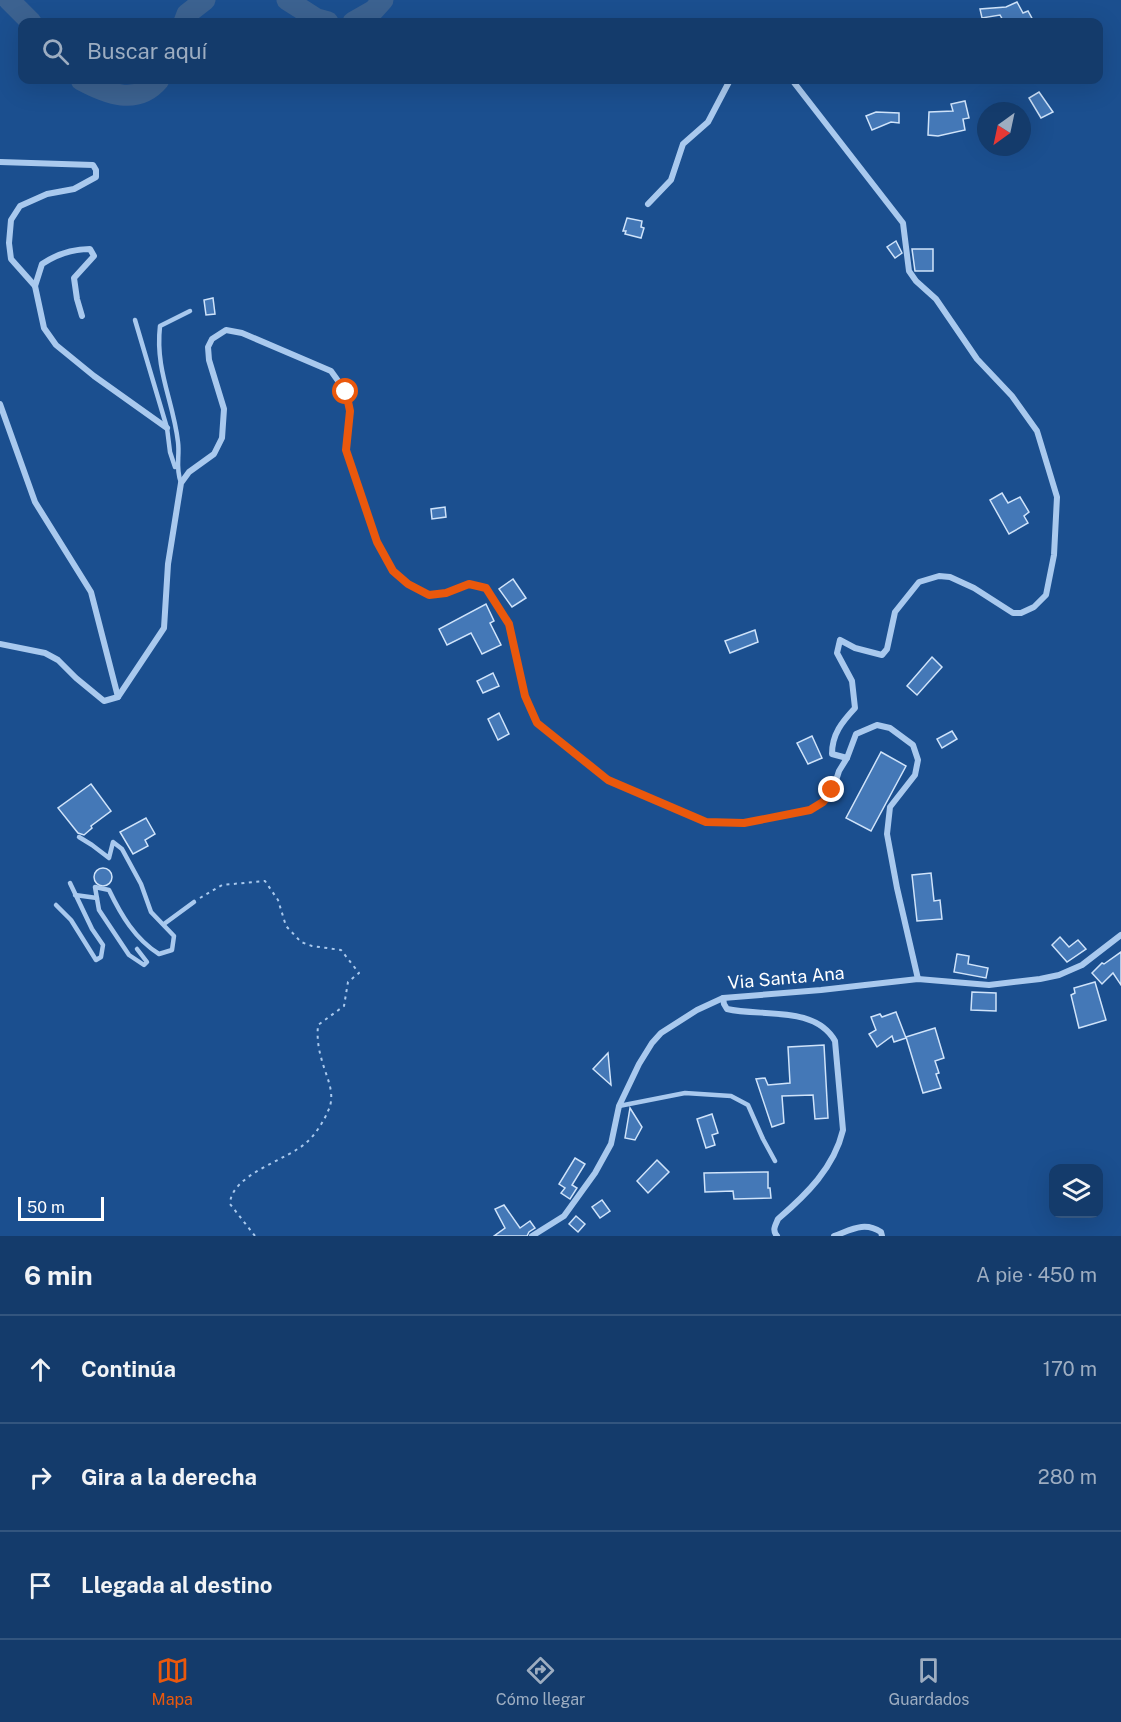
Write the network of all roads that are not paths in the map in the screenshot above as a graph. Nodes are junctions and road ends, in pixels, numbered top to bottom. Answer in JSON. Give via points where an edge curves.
{"nodes":[{"id":1,"x":728,"y":84,"type":"edge"},
{"id":2,"x":795,"y":84,"type":"edge"},
{"id":3,"x":0,"y":162,"type":"edge"},
{"id":4,"x":648,"y":204,"type":"dead end"},
{"id":5,"x":35,"y":286,"type":"junction"},
{"id":6,"x":190,"y":311,"type":"dead end"},
{"id":7,"x":82,"y":316,"type":"dead end"},
{"id":8,"x":135,"y":320,"type":"dead end"},
{"id":9,"x":0,"y":404,"type":"edge"},
{"id":10,"x":167,"y":428,"type":"junction"},
{"id":11,"x":176,"y":471,"type":"junction"},
{"id":12,"x":181,"y":483,"type":"junction"},
{"id":13,"x":0,"y":644,"type":"edge"},
{"id":14,"x":118,"y":697,"type":"junction"},
{"id":15,"x":848,"y":758,"type":"junction"},
{"id":16,"x":79,"y":837,"type":"dead end"},
{"id":17,"x":70,"y":883,"type":"dead end"},
{"id":18,"x":75,"y":895,"type":"junction"},
{"id":19,"x":97,"y":898,"type":"junction"},
{"id":20,"x":195,"y":902,"type":"road end"},
{"id":21,"x":56,"y":904,"type":"dead end"},
{"id":22,"x":164,"y":924,"type":"junction"},
{"id":23,"x":1121,"y":935,"type":"edge"},
{"id":24,"x":137,"y":950,"type":"dead end"},
{"id":25,"x":918,"y":979,"type":"junction"},
{"id":26,"x":723,"y":998,"type":"junction"},
{"id":27,"x":619,"y":1106,"type":"junction"},
{"id":28,"x":775,"y":1161,"type":"dead end"},
{"id":29,"x":532,"y":1236,"type":"edge"},
{"id":30,"x":777,"y":1236,"type":"edge"},
{"id":31,"x":834,"y":1236,"type":"edge"},
{"id":32,"x":882,"y":1236,"type":"edge"}],
"edges":[{"from":1,"to":4,"type":"street","via":[[708,122],[683,144],[671,180]]},
{"from":2,"to":15,"type":"street","via":[[903,223],[909,271],[936,299],[977,359],[1012,396],[1037,431],[1057,497],[1054,555],[1046,595],[1034,607],[1013,614],[974,588],[939,576],[919,582],[895,612],[887,649],[882,655],[840,640],[837,653],[852,681],[855,708],[839,725],[832,754]]},
{"from":3,"to":5,"type":"street","via":[[93,165],[96,170],[96,177],[74,189],[47,194],[20,206],[11,220],[11,259]]},
{"from":5,"to":7,"type":"street","via":[[42,264],[57,254],[90,249],[94,256],[74,278]]},
{"from":5,"to":10,"type":"street","via":[[44,328],[56,345]]},
{"from":6,"to":11,"type":"lane","via":[[160,326],[158,343],[178,442]]},
{"from":8,"to":10,"type":"lane"},
{"from":9,"to":14,"type":"street","via":[[35,502],[91,592]]},
{"from":10,"to":11,"type":"lane"},
{"from":11,"to":12,"type":"lane"},
{"from":12,"to":14,"type":"street","via":[[168,564],[164,628]]},
{"from":12,"to":15,"type":"street","via":[[214,454],[222,438],[224,409],[209,360],[212,339],[226,330],[252,337],[331,371],[346,392],[350,411],[346,450],[377,542],[393,571],[429,595],[469,584],[486,588],[509,624],[525,696],[537,723],[608,780],[706,822],[744,823],[810,810],[823,802]]},
{"from":13,"to":14,"type":"street","via":[[45,653],[104,701]]},
{"from":15,"to":25,"type":"street","via":[[855,734],[877,725],[904,736],[913,745],[918,760],[915,775],[890,807],[887,834]]},
{"from":16,"to":22,"type":"lane","via":[[108,858],[113,842],[122,849],[141,884],[150,912]]},
{"from":17,"to":18,"type":"lane"},
{"from":18,"to":19,"type":"lane"},
{"from":18,"to":21,"type":"lane","via":[[104,945],[96,960]]},
{"from":19,"to":22,"type":"lane","via":[[95,887],[109,890],[130,927],[145,946],[159,954],[172,950],[174,936]]},
{"from":19,"to":24,"type":"lane","via":[[99,910],[129,955],[144,965],[147,962]]},
{"from":20,"to":22,"type":"lane"},
{"from":23,"to":25,"type":"street","name":"Via Santa Ana","via":[[1082,965],[1059,975],[989,985]]},
{"from":25,"to":26,"type":"street","name":"Via Santa Ana"},
{"from":26,"to":27,"type":"street","name":"Via Santa Ana","via":[[697,1010],[656,1038]]},
{"from":26,"to":30,"type":"street","via":[[727,1010],[798,1016],[822,1026],[835,1041],[841,1140],[815,1184],[778,1219],[774,1227]]},
{"from":27,"to":28,"type":"lane","via":[[685,1093],[730,1096],[748,1106]]},
{"from":27,"to":29,"type":"street","name":"Via Santa Ana","via":[[610,1144],[595,1173],[564,1216]]},
{"from":31,"to":32,"type":"street","via":[[862,1226],[873,1226]]}]}
